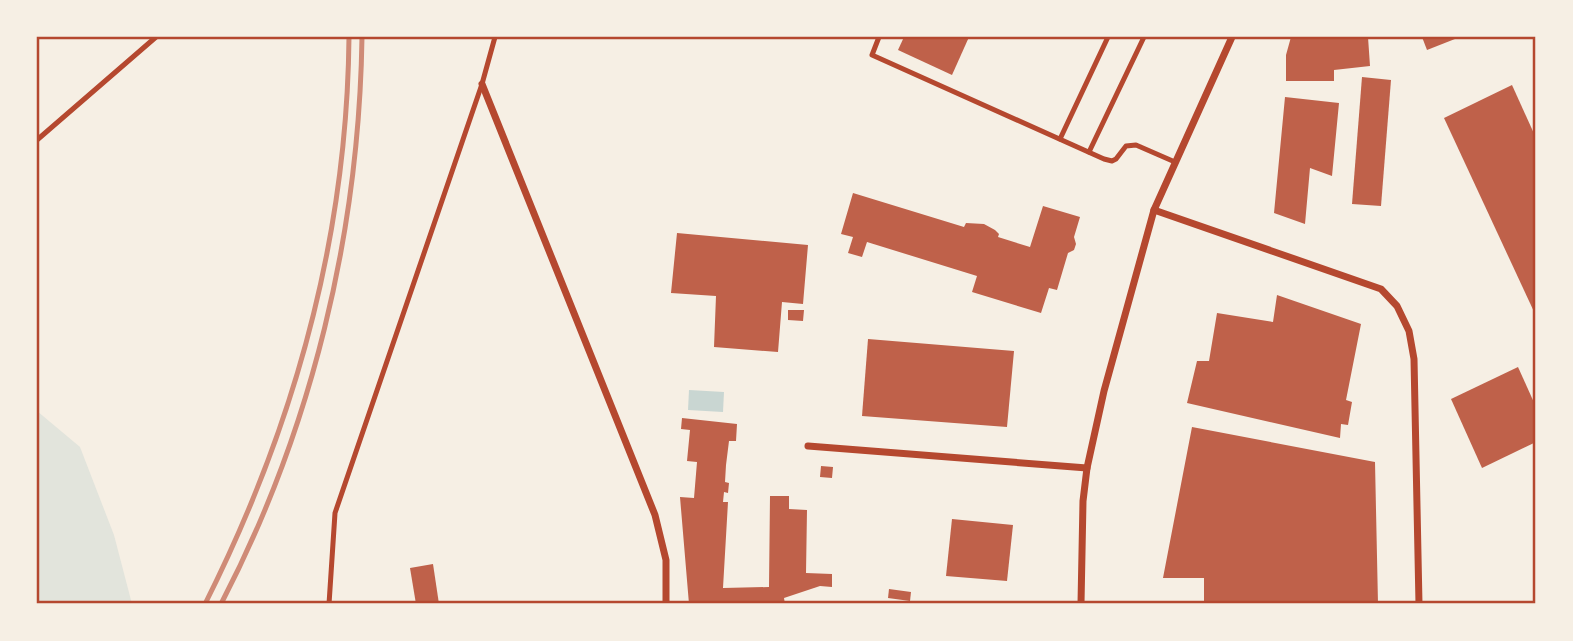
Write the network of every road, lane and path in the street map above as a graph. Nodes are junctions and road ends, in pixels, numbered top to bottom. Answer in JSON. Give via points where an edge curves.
{"nodes":[{"id":1,"x":156,"y":37,"type":"edge"},
{"id":2,"x":495,"y":37,"type":"edge"},
{"id":3,"x":879,"y":37,"type":"edge"},
{"id":4,"x":1108,"y":37,"type":"edge"},
{"id":5,"x":1144,"y":37,"type":"edge"},
{"id":6,"x":1232,"y":37,"type":"edge"},
{"id":7,"x":482,"y":83,"type":"junction"},
{"id":8,"x":37,"y":139,"type":"edge"},
{"id":9,"x":1060,"y":139,"type":"junction"},
{"id":10,"x":1089,"y":152,"type":"junction"},
{"id":11,"x":1175,"y":162,"type":"junction"},
{"id":12,"x":1154,"y":210,"type":"junction"},
{"id":13,"x":808,"y":446,"type":"dead end"},
{"id":14,"x":1087,"y":468,"type":"junction"},
{"id":15,"x":329,"y":604,"type":"edge"},
{"id":16,"x":666,"y":604,"type":"edge"},
{"id":17,"x":1081,"y":604,"type":"edge"},
{"id":18,"x":1419,"y":604,"type":"edge"}],
"edges":[{"from":1,"to":8,"type":"lane"},
{"from":2,"to":7,"type":"lane"},
{"from":3,"to":9,"type":"lane","via":[[872,55]]},
{"from":4,"to":9,"type":"lane"},
{"from":5,"to":10,"type":"lane"},
{"from":6,"to":11,"type":"street"},
{"from":7,"to":15,"type":"lane","via":[[335,513]]},
{"from":7,"to":16,"type":"street","via":[[655,514],[666,560]]},
{"from":9,"to":10,"type":"lane"},
{"from":10,"to":11,"type":"lane","via":[[1112,161],[1126,146],[1136,145]]},
{"from":11,"to":12,"type":"street"},
{"from":12,"to":14,"type":"street"},
{"from":12,"to":18,"type":"street","via":[[1381,289],[1397,306],[1409,331],[1414,359]]},
{"from":13,"to":14,"type":"street"},
{"from":14,"to":17,"type":"street"}]}
